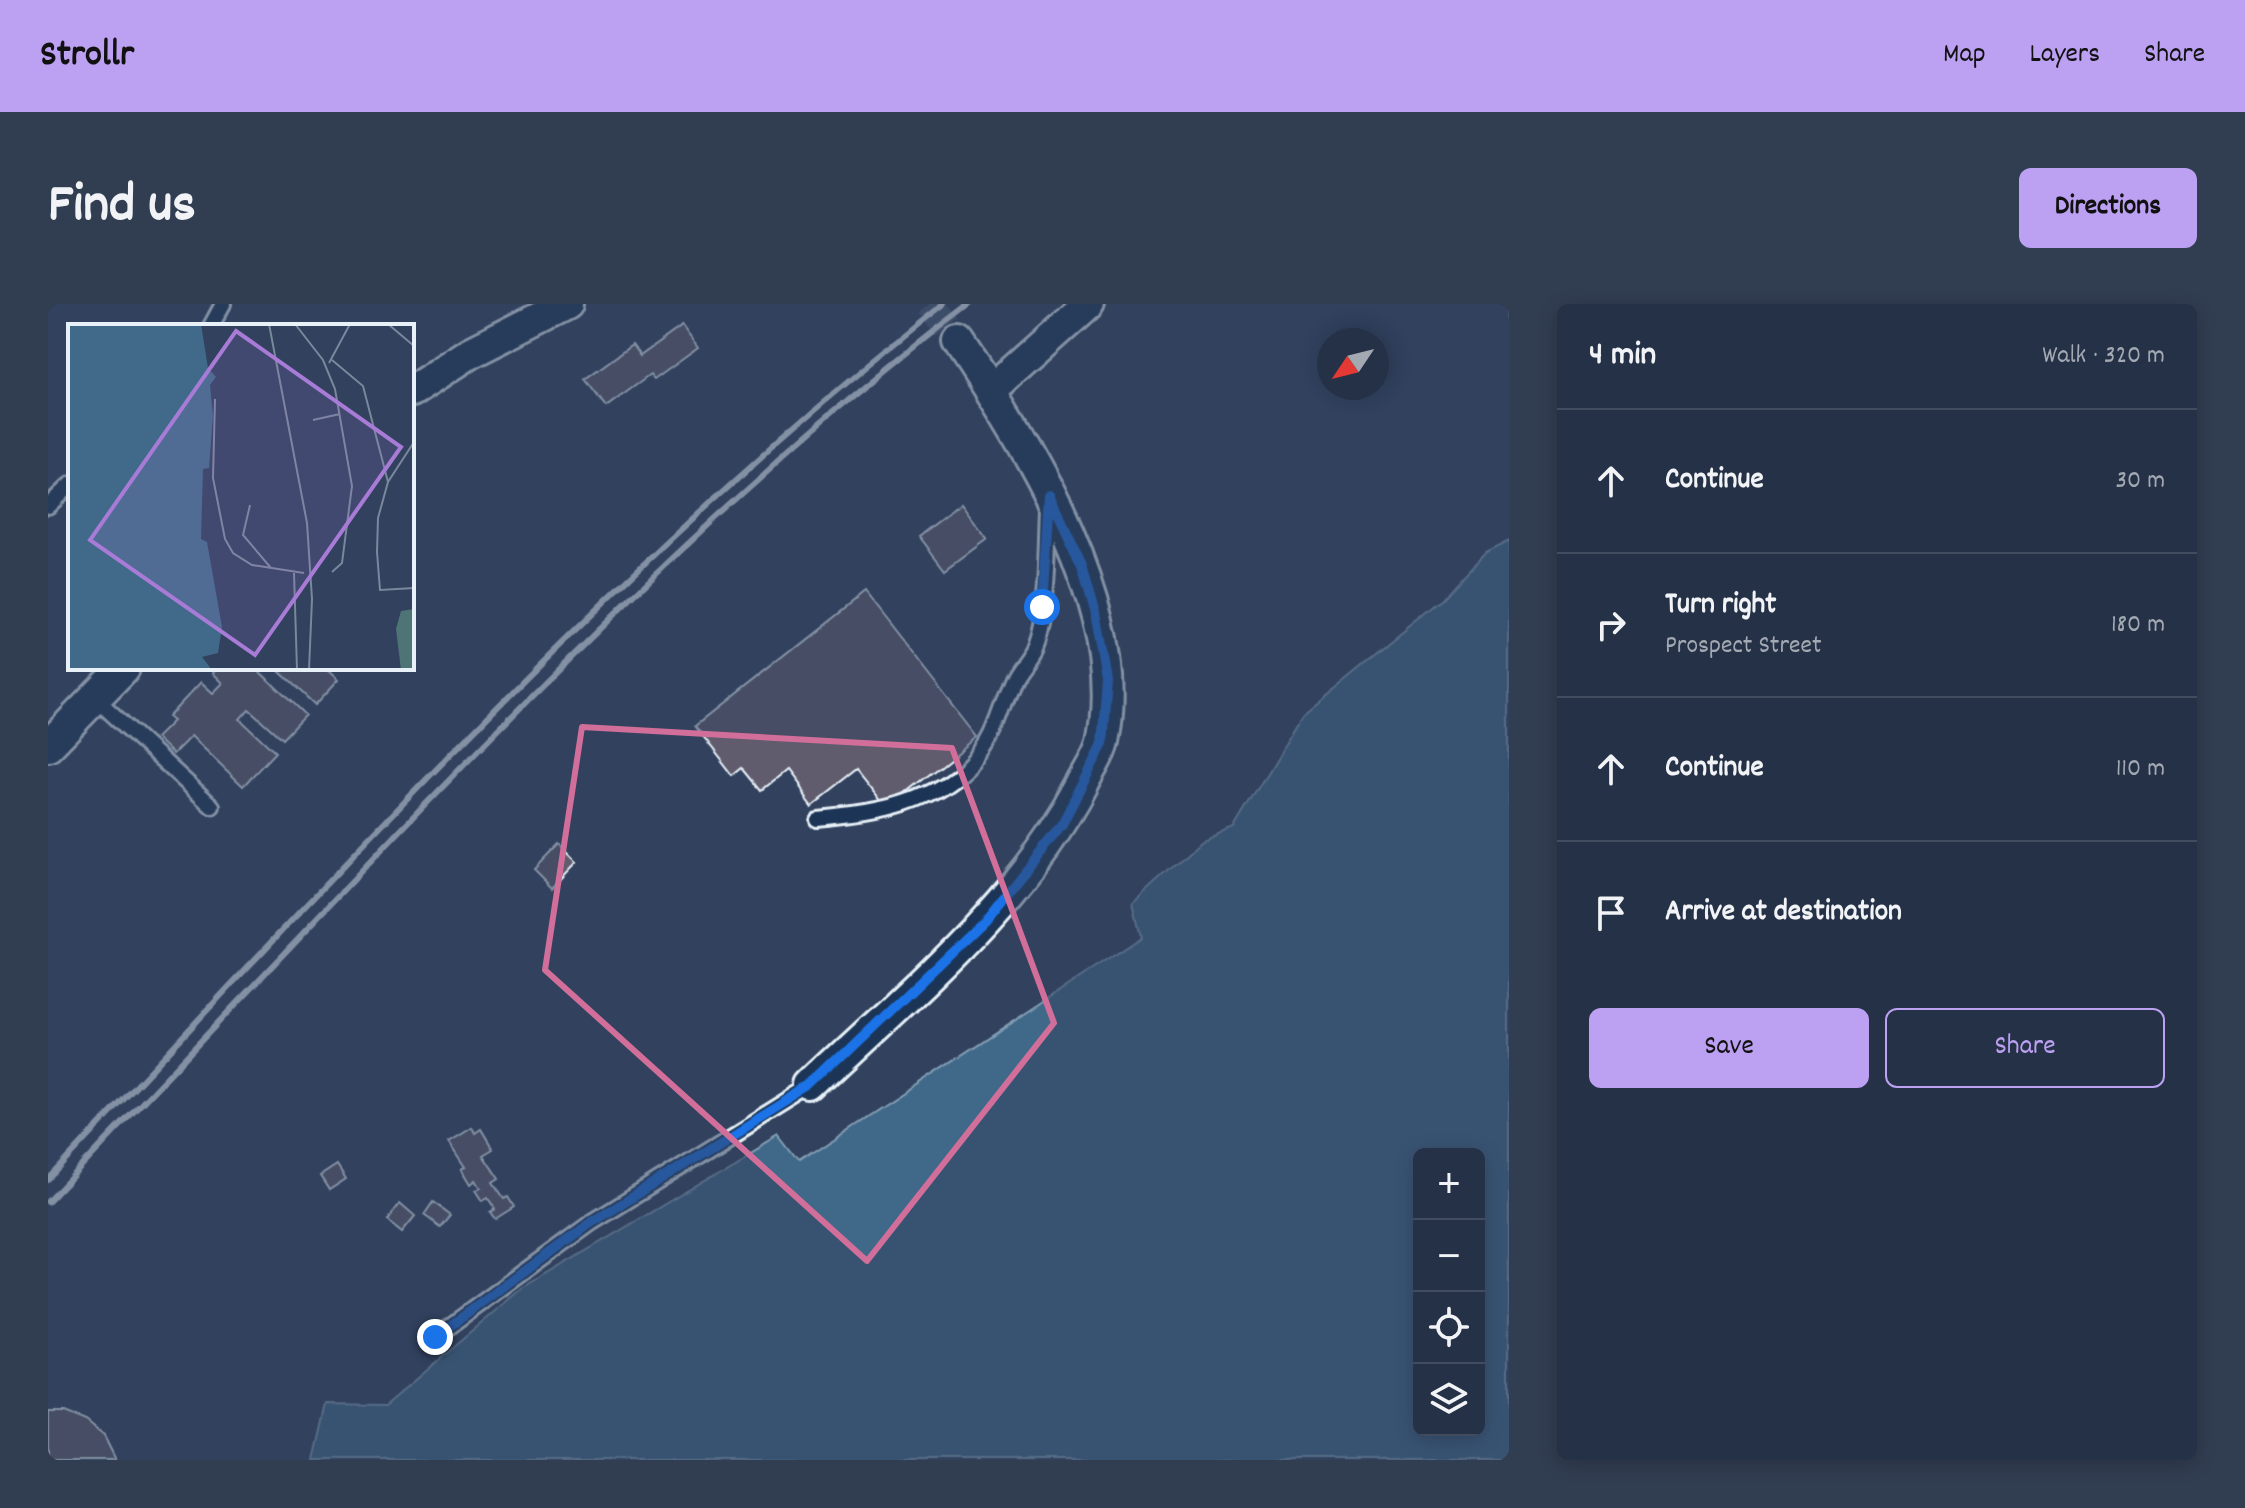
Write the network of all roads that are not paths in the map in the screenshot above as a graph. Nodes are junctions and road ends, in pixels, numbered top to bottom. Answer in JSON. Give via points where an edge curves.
{"nodes":[{"id":1,"x":223,"y":304,"type":"edge"},
{"id":2,"x":567,"y":304,"type":"edge"},
{"id":3,"x":1088,"y":304,"type":"edge"},
{"id":4,"x":212,"y":324,"type":"edge"},
{"id":5,"x":959,"y":342,"type":"tunnel mouth"},
{"id":6,"x":414,"y":390,"type":"edge"},
{"id":7,"x":991,"y":391,"type":"junction"},
{"id":8,"x":68,"y":487,"type":"edge"},
{"id":9,"x":1049,"y":495,"type":"junction"},
{"id":10,"x":48,"y":506,"type":"edge"},
{"id":11,"x":122,"y":670,"type":"edge"},
{"id":12,"x":94,"y":697,"type":"junction"},
{"id":13,"x":48,"y":746,"type":"edge"},
{"id":14,"x":212,"y":806,"type":"dead end"},
{"id":15,"x":818,"y":818,"type":"dead end"},
{"id":16,"x":813,"y":1085,"type":"joint"},
{"id":17,"x":435,"y":1337,"type":"dead end"}],
"edges":[{"from":1,"to":4,"type":"lane"},
{"from":2,"to":6,"type":"street","via":[[470,353]]},
{"from":3,"to":7,"type":"street"},
{"from":5,"to":7,"type":"street"},
{"from":7,"to":9,"type":"street"},
{"from":8,"to":10,"type":"lane"},
{"from":9,"to":15,"type":"lane","via":[[1042,607],[1033,646],[979,755],[912,803]]},
{"from":9,"to":16,"type":"street","via":[[1082,564],[1096,612],[1108,681],[1103,744],[1062,824],[985,920]]},
{"from":11,"to":12,"type":"street"},
{"from":12,"to":13,"type":"street"},
{"from":12,"to":14,"type":"lane"},
{"from":16,"to":17,"type":"lane","via":[[591,1223]]}]}
